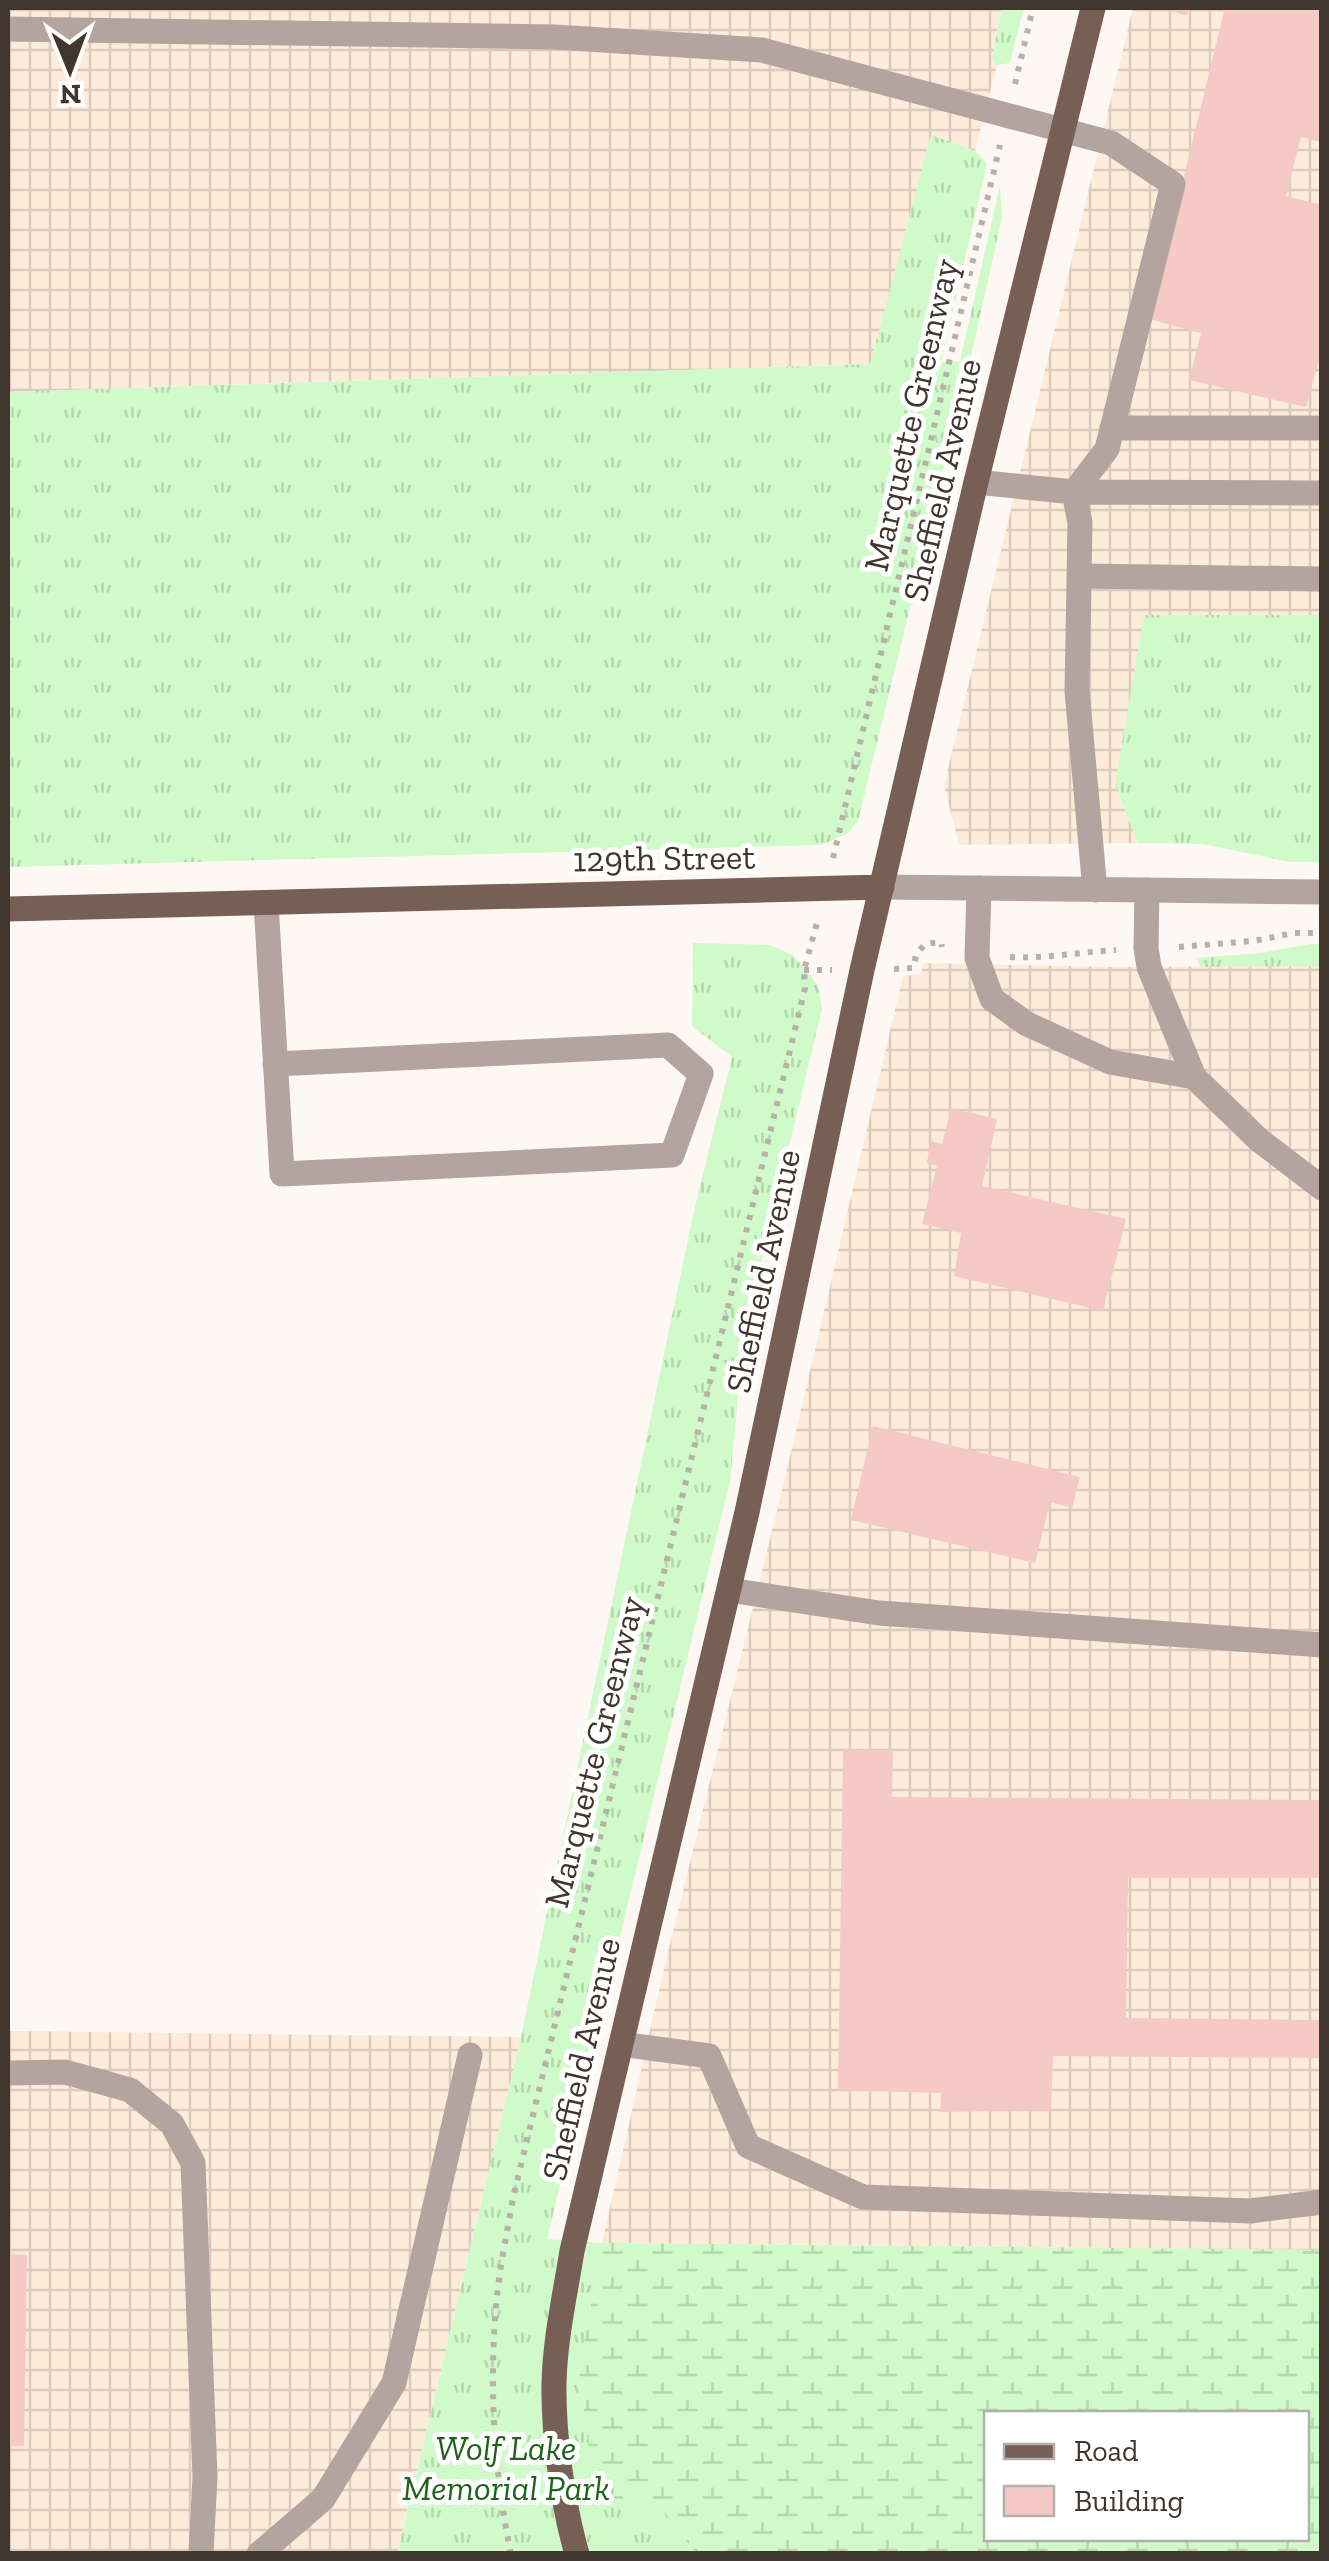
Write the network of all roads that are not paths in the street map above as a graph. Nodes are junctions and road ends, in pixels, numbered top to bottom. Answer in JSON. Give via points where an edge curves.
{"nodes":[{"id":1,"x":1093,"y":8,"type":"edge"},
{"id":2,"x":8,"y":28,"type":"edge"},
{"id":3,"x":1063,"y":130,"type":"junction"},
{"id":4,"x":1112,"y":428,"type":"junction"},
{"id":5,"x":1322,"y":428,"type":"edge"},
{"id":6,"x":976,"y":482,"type":"junction"},
{"id":7,"x":1074,"y":492,"type":"junction"},
{"id":8,"x":1322,"y":493,"type":"edge"},
{"id":9,"x":1078,"y":576,"type":"junction"},
{"id":10,"x":1322,"y":579,"type":"edge"},
{"id":11,"x":882,"y":887,"type":"junction"},
{"id":12,"x":979,"y":888,"type":"junction"},
{"id":13,"x":1095,"y":890,"type":"junction"},
{"id":14,"x":1147,"y":890,"type":"junction"},
{"id":15,"x":1322,"y":892,"type":"edge"},
{"id":16,"x":266,"y":902,"type":"junction"},
{"id":17,"x":8,"y":909,"type":"edge"},
{"id":18,"x":275,"y":1064,"type":"junction"},
{"id":19,"x":1194,"y":1077,"type":"junction"},
{"id":20,"x":1322,"y":1188,"type":"edge"},
{"id":21,"x":729,"y":1590,"type":"junction"},
{"id":22,"x":1322,"y":1645,"type":"edge"},
{"id":23,"x":621,"y":2044,"type":"junction"},
{"id":24,"x":470,"y":2055,"type":"dead end"},
{"id":25,"x":8,"y":2074,"type":"edge"},
{"id":26,"x":1322,"y":2202,"type":"edge"},
{"id":27,"x":201,"y":2554,"type":"edge"},
{"id":28,"x":259,"y":2554,"type":"edge"},
{"id":29,"x":577,"y":2554,"type":"edge"}],
"edges":[{"from":1,"to":3,"type":"main road","name":"Sheffield Avenue"},
{"from":2,"to":3,"type":"street","via":[[554,37],[762,50]]},
{"from":3,"to":4,"type":"street","via":[[1111,142],[1173,184]]},
{"from":3,"to":6,"type":"main road","name":"Sheffield Avenue"},
{"from":4,"to":5,"type":"street"},
{"from":4,"to":7,"type":"street","via":[[1107,449]]},
{"from":6,"to":7,"type":"street"},
{"from":6,"to":11,"type":"main road","name":"Sheffield Avenue"},
{"from":7,"to":8,"type":"street"},
{"from":7,"to":9,"type":"street"},
{"from":9,"to":10,"type":"street"},
{"from":9,"to":13,"type":"street","via":[[1077,691]]},
{"from":11,"to":12,"type":"street","name":"129th Street"},
{"from":11,"to":16,"type":"main road","name":"129th Street"},
{"from":11,"to":21,"type":"main road","name":"Sheffield Avenue"},
{"from":12,"to":13,"type":"street","name":"129th Street"},
{"from":12,"to":19,"type":"street","via":[[977,958],[992,1000],[1110,1062]]},
{"from":13,"to":14,"type":"street","name":"129th Street"},
{"from":14,"to":15,"type":"street","name":"129th Street"},
{"from":14,"to":19,"type":"street","via":[[1148,967]]},
{"from":16,"to":17,"type":"main road","name":"129th Street"},
{"from":16,"to":18,"type":"street"},
{"from":18,"to":18,"type":"street","via":[[282,1174],[672,1155],[701,1074],[668,1044]]},
{"from":19,"to":20,"type":"street","via":[[1259,1140]]},
{"from":21,"to":22,"type":"street","via":[[879,1613]]},
{"from":21,"to":23,"type":"main road","name":"Sheffield Avenue"},
{"from":23,"to":26,"type":"street","via":[[709,2056],[748,2146],[862,2196],[1250,2211]]},
{"from":23,"to":29,"type":"main road","name":"Sheffield Avenue","via":[[572,2251],[554,2384],[559,2460]]},
{"from":24,"to":28,"type":"street","via":[[394,2383],[323,2499]]},
{"from":25,"to":27,"type":"street","via":[[65,2072],[130,2090],[172,2124],[193,2163],[206,2477]]}]}
